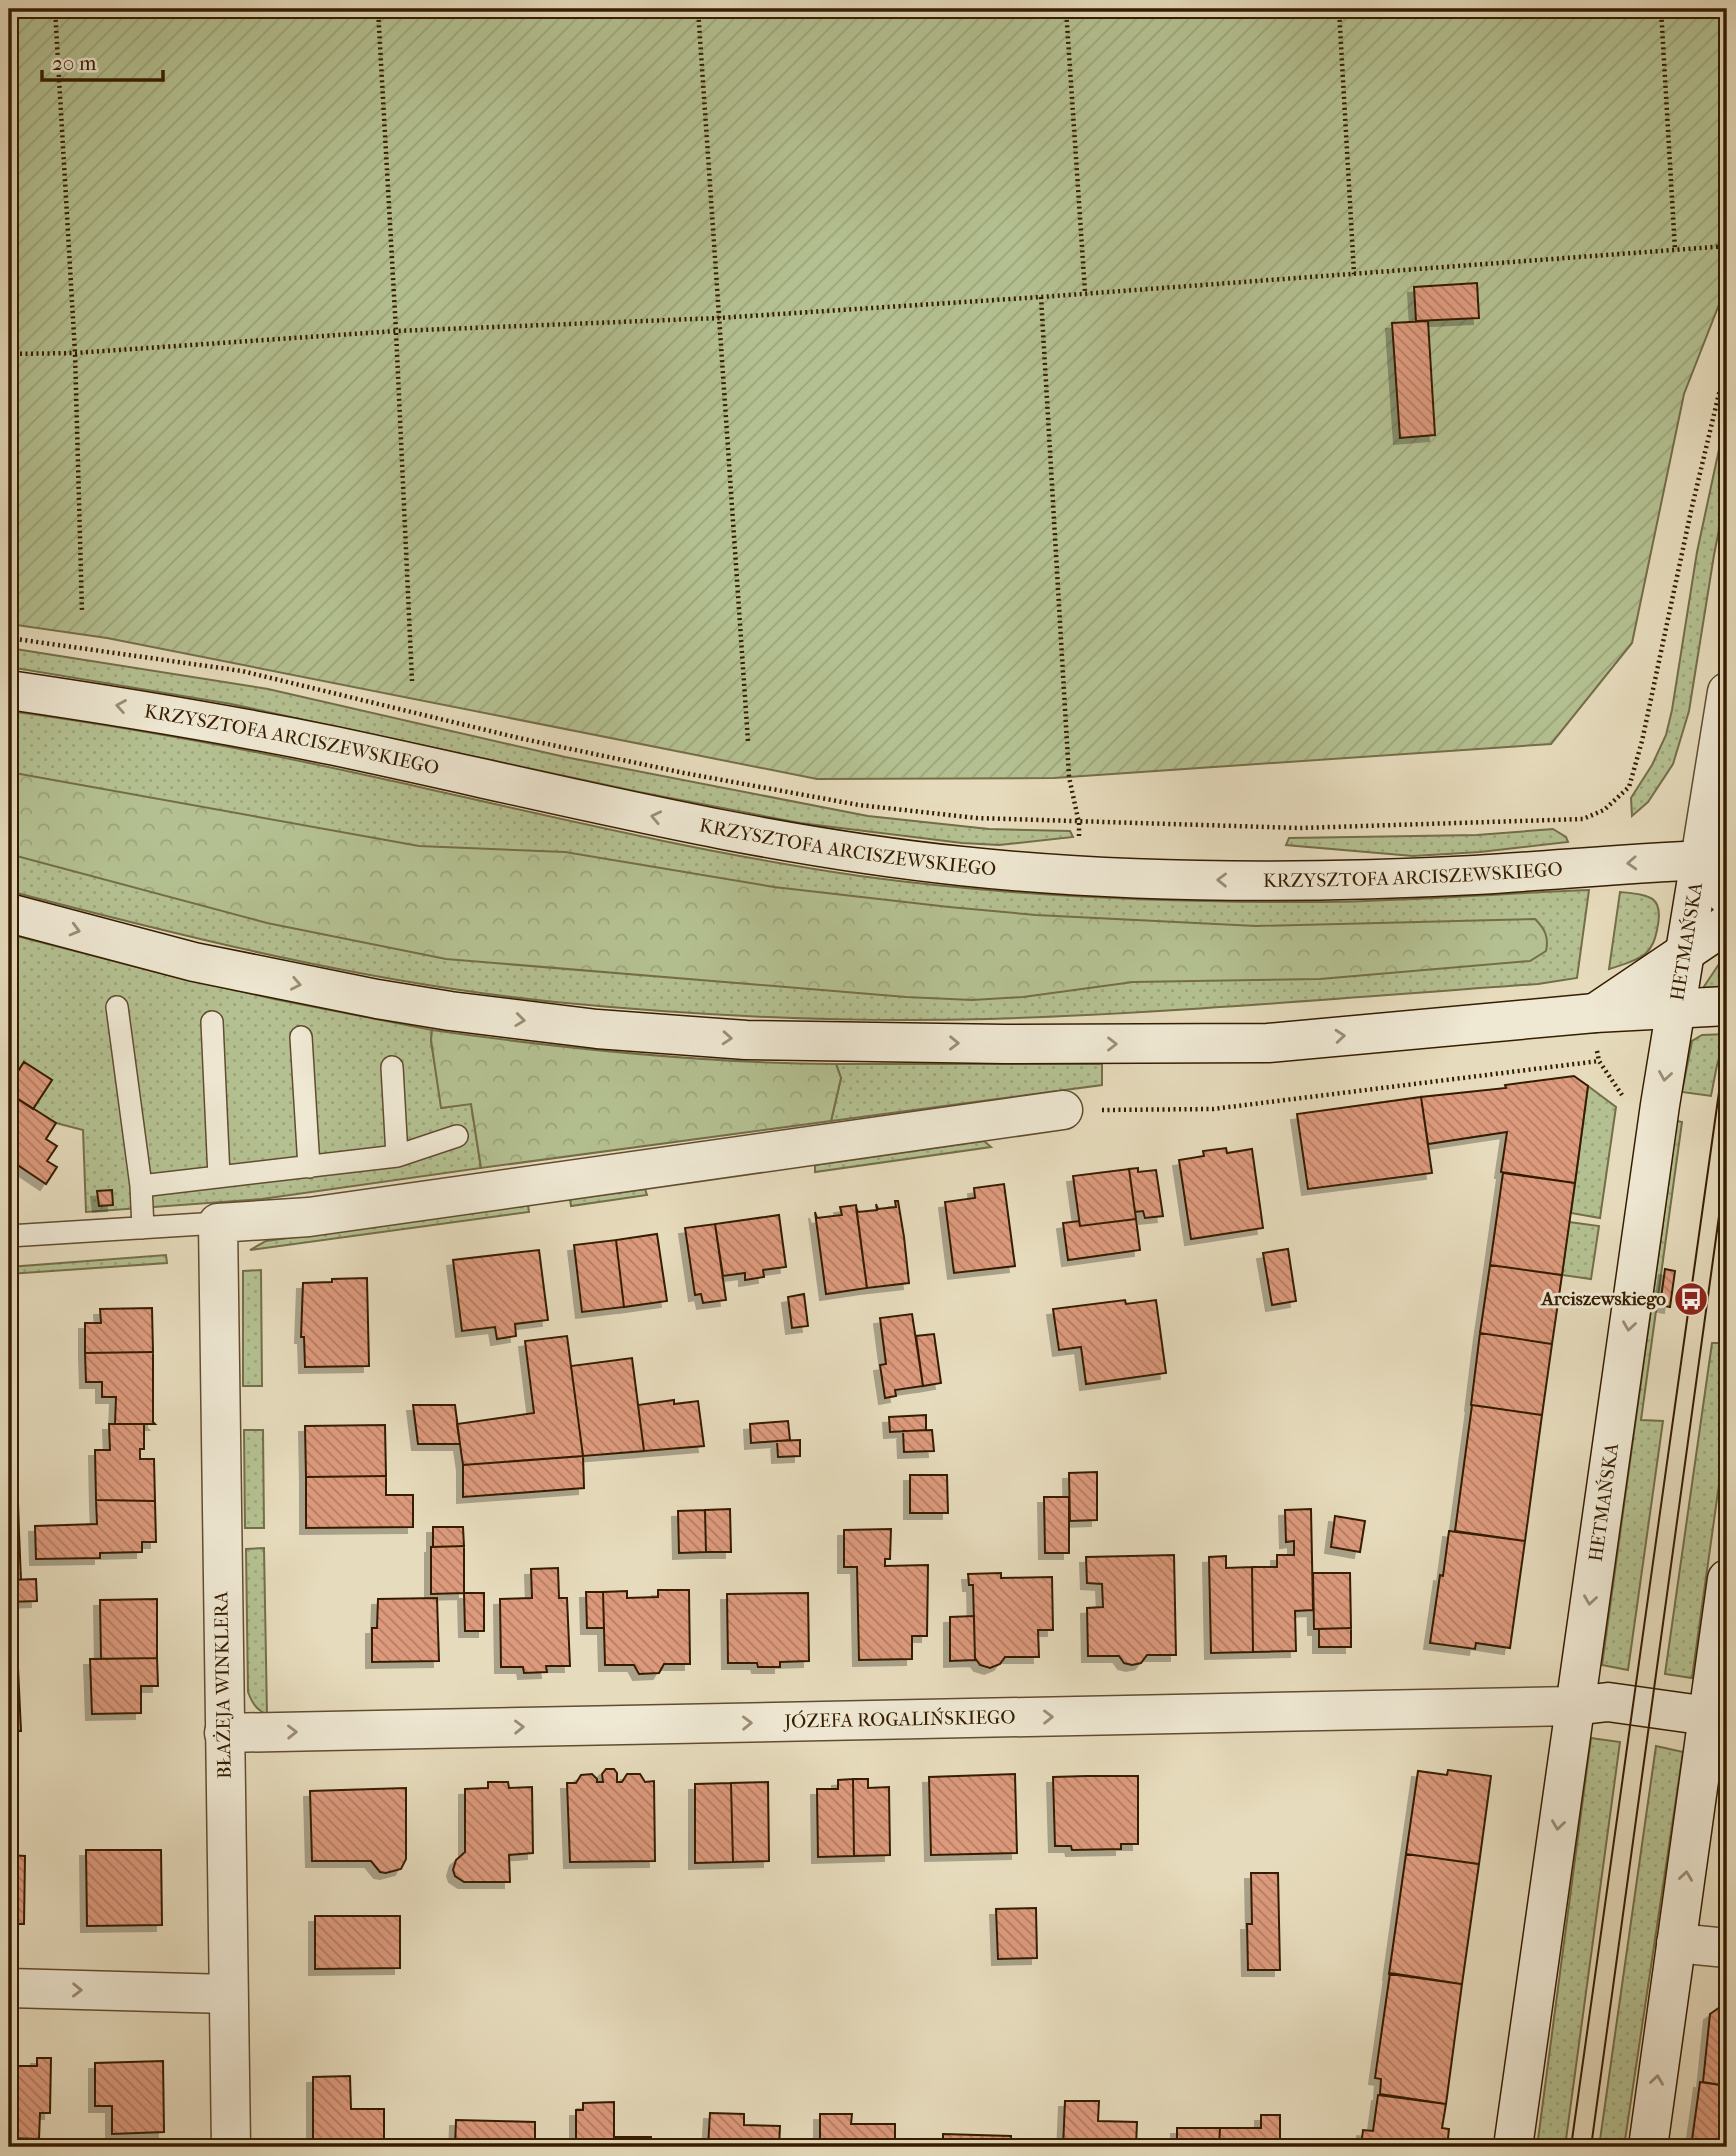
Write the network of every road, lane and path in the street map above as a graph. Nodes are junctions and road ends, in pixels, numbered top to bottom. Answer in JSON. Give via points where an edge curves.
{"nodes":[{"id":1,"x":55,"y":9,"type":"edge"},
{"id":2,"x":378,"y":9,"type":"edge"},
{"id":3,"x":698,"y":9,"type":"edge"},
{"id":4,"x":1066,"y":9,"type":"edge"},
{"id":5,"x":1339,"y":9,"type":"edge"},
{"id":6,"x":1661,"y":9,"type":"edge"},
{"id":7,"x":1727,"y":246,"type":"edge"},
{"id":8,"x":1675,"y":250,"type":"junction"},
{"id":9,"x":1354,"y":274,"type":"junction"},
{"id":10,"x":1085,"y":292,"type":"junction"},
{"id":11,"x":1041,"y":296,"type":"junction"},
{"id":12,"x":718,"y":317,"type":"junction"},
{"id":13,"x":396,"y":331,"type":"junction"},
{"id":14,"x":75,"y":353,"type":"junction"},
{"id":15,"x":9,"y":354,"type":"edge"},
{"id":16,"x":1727,"y":360,"type":"edge"},
{"id":17,"x":82,"y":612,"type":"dead end"},
{"id":18,"x":9,"y":638,"type":"edge"},
{"id":19,"x":412,"y":681,"type":"dead end"},
{"id":20,"x":9,"y":690,"type":"edge"},
{"id":21,"x":1727,"y":692,"type":"edge"},
{"id":22,"x":748,"y":741,"type":"dead end"},
{"id":23,"x":1079,"y":823,"type":"junction"},
{"id":24,"x":1714,"y":860,"type":"edge"},
{"id":25,"x":1080,"y":876,"type":"junction"},
{"id":26,"x":1727,"y":896,"type":"edge"},
{"id":27,"x":9,"y":913,"type":"edge"},
{"id":28,"x":1727,"y":924,"type":"edge"},
{"id":29,"x":1685,"y":952,"type":"junction"},
{"id":30,"x":1727,"y":1006,"type":"edge"},
{"id":31,"x":117,"y":1007,"type":"dead end"},
{"id":32,"x":1676,"y":1009,"type":"junction"},
{"id":33,"x":1595,"y":1013,"type":"junction"},
{"id":34,"x":212,"y":1022,"type":"dead end"},
{"id":35,"x":302,"y":1037,"type":"dead end"},
{"id":36,"x":1599,"y":1061,"type":"dead end"},
{"id":37,"x":392,"y":1067,"type":"dead end"},
{"id":38,"x":1063,"y":1110,"type":"joint"},
{"id":39,"x":457,"y":1136,"type":"dead end"},
{"id":40,"x":397,"y":1156,"type":"junction"},
{"id":41,"x":309,"y":1167,"type":"junction"},
{"id":42,"x":219,"y":1177,"type":"junction"},
{"id":43,"x":141,"y":1186,"type":"junction"},
{"id":44,"x":218,"y":1223,"type":"junction"},
{"id":45,"x":143,"y":1228,"type":"junction"},
{"id":46,"x":9,"y":1236,"type":"edge"},
{"id":47,"x":1727,"y":1579,"type":"edge"},
{"id":48,"x":1574,"y":1706,"type":"junction"},
{"id":49,"x":1708,"y":1716,"type":"junction"},
{"id":50,"x":224,"y":1733,"type":"junction"},
{"id":51,"x":1676,"y":1943,"type":"junction"},
{"id":52,"x":1727,"y":1948,"type":"edge"},
{"id":53,"x":9,"y":1988,"type":"edge"},
{"id":54,"x":228,"y":1994,"type":"junction"},
{"id":55,"x":231,"y":2147,"type":"edge"},
{"id":56,"x":1513,"y":2147,"type":"edge"},
{"id":57,"x":1648,"y":2147,"type":"edge"}],
"edges":[{"from":1,"to":14,"type":"path"},
{"from":2,"to":13,"type":"path"},
{"from":3,"to":12,"type":"path"},
{"from":4,"to":10,"type":"path"},
{"from":5,"to":9,"type":"path"},
{"from":6,"to":8,"type":"path"},
{"from":7,"to":8,"type":"path"},
{"from":8,"to":9,"type":"path"},
{"from":9,"to":10,"type":"path"},
{"from":10,"to":11,"type":"path"},
{"from":11,"to":12,"type":"path"},
{"from":11,"to":23,"type":"path","via":[[1069,777]]},
{"from":12,"to":13,"type":"path"},
{"from":12,"to":22,"type":"path"},
{"from":13,"to":14,"type":"path"},
{"from":13,"to":19,"type":"path"},
{"from":14,"to":15,"type":"path"},
{"from":14,"to":17,"type":"path"},
{"from":16,"to":23,"type":"path","via":[[1642,741],[1629,787],[1604,810],[1583,818],[1314,828]]},
{"from":18,"to":23,"type":"path","via":[[242,671],[519,738],[859,805]]},
{"from":25,"to":20,"type":"main road","name":"KRZYSZTOFA ARCISZEWSKIEGO","one_way":true,"via":[[958,866],[740,834],[334,746]]},
{"from":21,"to":24,"type":"main road","name":"HETMAŃSKA"},
{"from":23,"to":25,"type":"path"},
{"from":24,"to":25,"type":"main road","name":"KRZYSZTOFA ARCISZEWSKIEGO","one_way":true,"via":[[1399,878]]},
{"from":24,"to":26,"type":"main road"},
{"from":24,"to":29,"type":"main road","name":"HETMAŃSKA"},
{"from":27,"to":33,"type":"main road","one_way":true,"via":[[194,962],[377,999],[597,1029],[746,1040],[1268,1043]]},
{"from":28,"to":29,"type":"main road"},
{"from":29,"to":32,"type":"main road","name":"HETMAŃSKA"},
{"from":29,"to":33,"type":"main road"},
{"from":30,"to":32,"type":"main road"},
{"from":31,"to":43,"type":"lane"},
{"from":32,"to":33,"type":"main road"},
{"from":32,"to":48,"type":"main road","name":"HETMAŃSKA","one_way":true},
{"from":34,"to":42,"type":"lane"},
{"from":35,"to":41,"type":"lane"},
{"from":36,"to":38,"type":"path","via":[[1213,1110]]},
{"from":37,"to":40,"type":"lane"},
{"from":38,"to":44,"type":"main road","via":[[309,1217]]},
{"from":39,"to":40,"type":"lane"},
{"from":40,"to":41,"type":"lane"},
{"from":41,"to":42,"type":"lane"},
{"from":42,"to":43,"type":"lane"},
{"from":43,"to":45,"type":"lane"},
{"from":44,"to":45,"type":"lane"},
{"from":44,"to":50,"type":"main road","name":"BŁAŻEJA WINKLERA"},
{"from":45,"to":46,"type":"lane"},
{"from":47,"to":49,"type":"main road"},
{"from":48,"to":49,"type":"main road","name":"JÓZEFA ROGALIŃSKIEGO","via":[[1608,1702]]},
{"from":50,"to":48,"type":"main road","name":"JÓZEFA ROGALIŃSKIEGO","one_way":true},
{"from":48,"to":56,"type":"main road","name":"HETMAŃSKA","one_way":true},
{"from":51,"to":49,"type":"main road","one_way":true},
{"from":50,"to":54,"type":"main road","name":"BŁAŻEJA WINKLERA"},
{"from":51,"to":52,"type":"main road"},
{"from":57,"to":51,"type":"main road","one_way":true},
{"from":53,"to":54,"type":"main road","one_way":true},
{"from":54,"to":55,"type":"main road","name":"BŁAŻEJA WINKLERA"}]}
